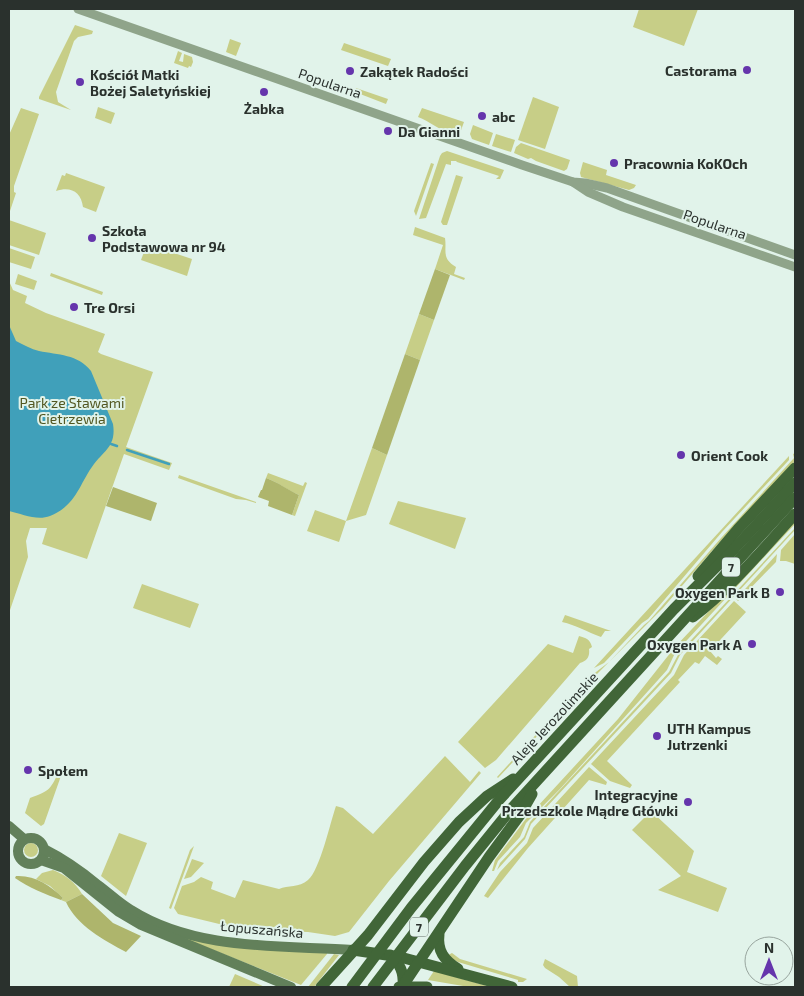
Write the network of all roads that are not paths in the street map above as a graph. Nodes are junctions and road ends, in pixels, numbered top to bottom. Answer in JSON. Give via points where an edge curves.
{"nodes":[{"id":1,"x":78,"y":9,"type":"edge"},
{"id":2,"x":573,"y":182,"type":"junction"},
{"id":3,"x":795,"y":255,"type":"edge"},
{"id":4,"x":795,"y":267,"type":"edge"},
{"id":5,"x":795,"y":468,"type":"edge"},
{"id":6,"x":795,"y":484,"type":"edge"},
{"id":7,"x":795,"y":498,"type":"edge"},
{"id":8,"x":795,"y":514,"type":"edge"},
{"id":9,"x":674,"y":609,"type":"junction"},
{"id":10,"x":668,"y":636,"type":"junction"},
{"id":11,"x":527,"y":770,"type":"junction"},
{"id":12,"x":540,"y":778,"type":"junction"},
{"id":13,"x":9,"y":826,"type":"edge"},
{"id":14,"x":24,"y":839,"type":"junction"},
{"id":15,"x":43,"y":854,"type":"junction"},
{"id":16,"x":439,"y":932,"type":"junction"},
{"id":17,"x":353,"y":950,"type":"junction"},
{"id":18,"x":419,"y":962,"type":"junction"},
{"id":19,"x":404,"y":964,"type":"junction"},
{"id":20,"x":333,"y":973,"type":"junction"},
{"id":21,"x":471,"y":975,"type":"junction"},
{"id":22,"x":401,"y":986,"type":"edge"},
{"id":23,"x":288,"y":987,"type":"edge"},
{"id":24,"x":321,"y":987,"type":"edge"},
{"id":25,"x":331,"y":987,"type":"edge"},
{"id":26,"x":352,"y":987,"type":"edge"},
{"id":27,"x":373,"y":987,"type":"edge"},
{"id":28,"x":427,"y":987,"type":"edge"},
{"id":29,"x":512,"y":987,"type":"edge"}],
"edges":[{"from":1,"to":2,"type":"street","name":"Popularna"},
{"from":2,"to":3,"type":"street","name":"Popularna","via":[[607,188]]},
{"from":2,"to":4,"type":"street","name":"Popularna","via":[[623,207]]},
{"from":5,"to":9,"type":"main road","via":[[713,558]]},
{"from":6,"to":9,"type":"main road","name":"Aleje Jerozolimskie","number":"7"},
{"from":7,"to":10,"type":"main road","number":"7"},
{"from":8,"to":10,"type":"main road","via":[[706,607]]},
{"from":9,"to":11,"type":"main road","name":"Aleje Jerozolimskie","number":"7"},
{"from":10,"to":12,"type":"main road","number":"7"},
{"from":11,"to":17,"type":"main road","via":[[487,796],[459,822]]},
{"from":11,"to":26,"type":"main road","name":"Aleje Jerozolimskie","number":"7","via":[[452,855]]},
{"from":12,"to":16,"type":"main road","via":[[520,815]]},
{"from":12,"to":27,"type":"main road","number":"7","via":[[478,849]]},
{"from":13,"to":14,"type":"main road"},
{"from":14,"to":15,"type":"main road","via":[[36,838],[41,842]]},
{"from":14,"to":15,"type":"main road","via":[[17,850],[21,861],[31,864]]},
{"from":15,"to":17,"type":"main road","name":"Łopuszańska","via":[[78,869],[130,910],[170,928],[243,944]]},
{"from":15,"to":23,"type":"main road","via":[[141,925]]},
{"from":16,"to":18,"type":"main road"},
{"from":16,"to":21,"type":"main road","via":[[438,942],[443,958]]},
{"from":17,"to":19,"type":"main road","via":[[390,955]]},
{"from":17,"to":20,"type":"main road"},
{"from":18,"to":19,"type":"main road"},
{"from":18,"to":21,"type":"main road"},
{"from":18,"to":22,"type":"main road"},
{"from":19,"to":22,"type":"main road"},
{"from":20,"to":24,"type":"main road"},
{"from":20,"to":25,"type":"main road"},
{"from":21,"to":29,"type":"main road"},
{"from":22,"to":28,"type":"main road"}]}
